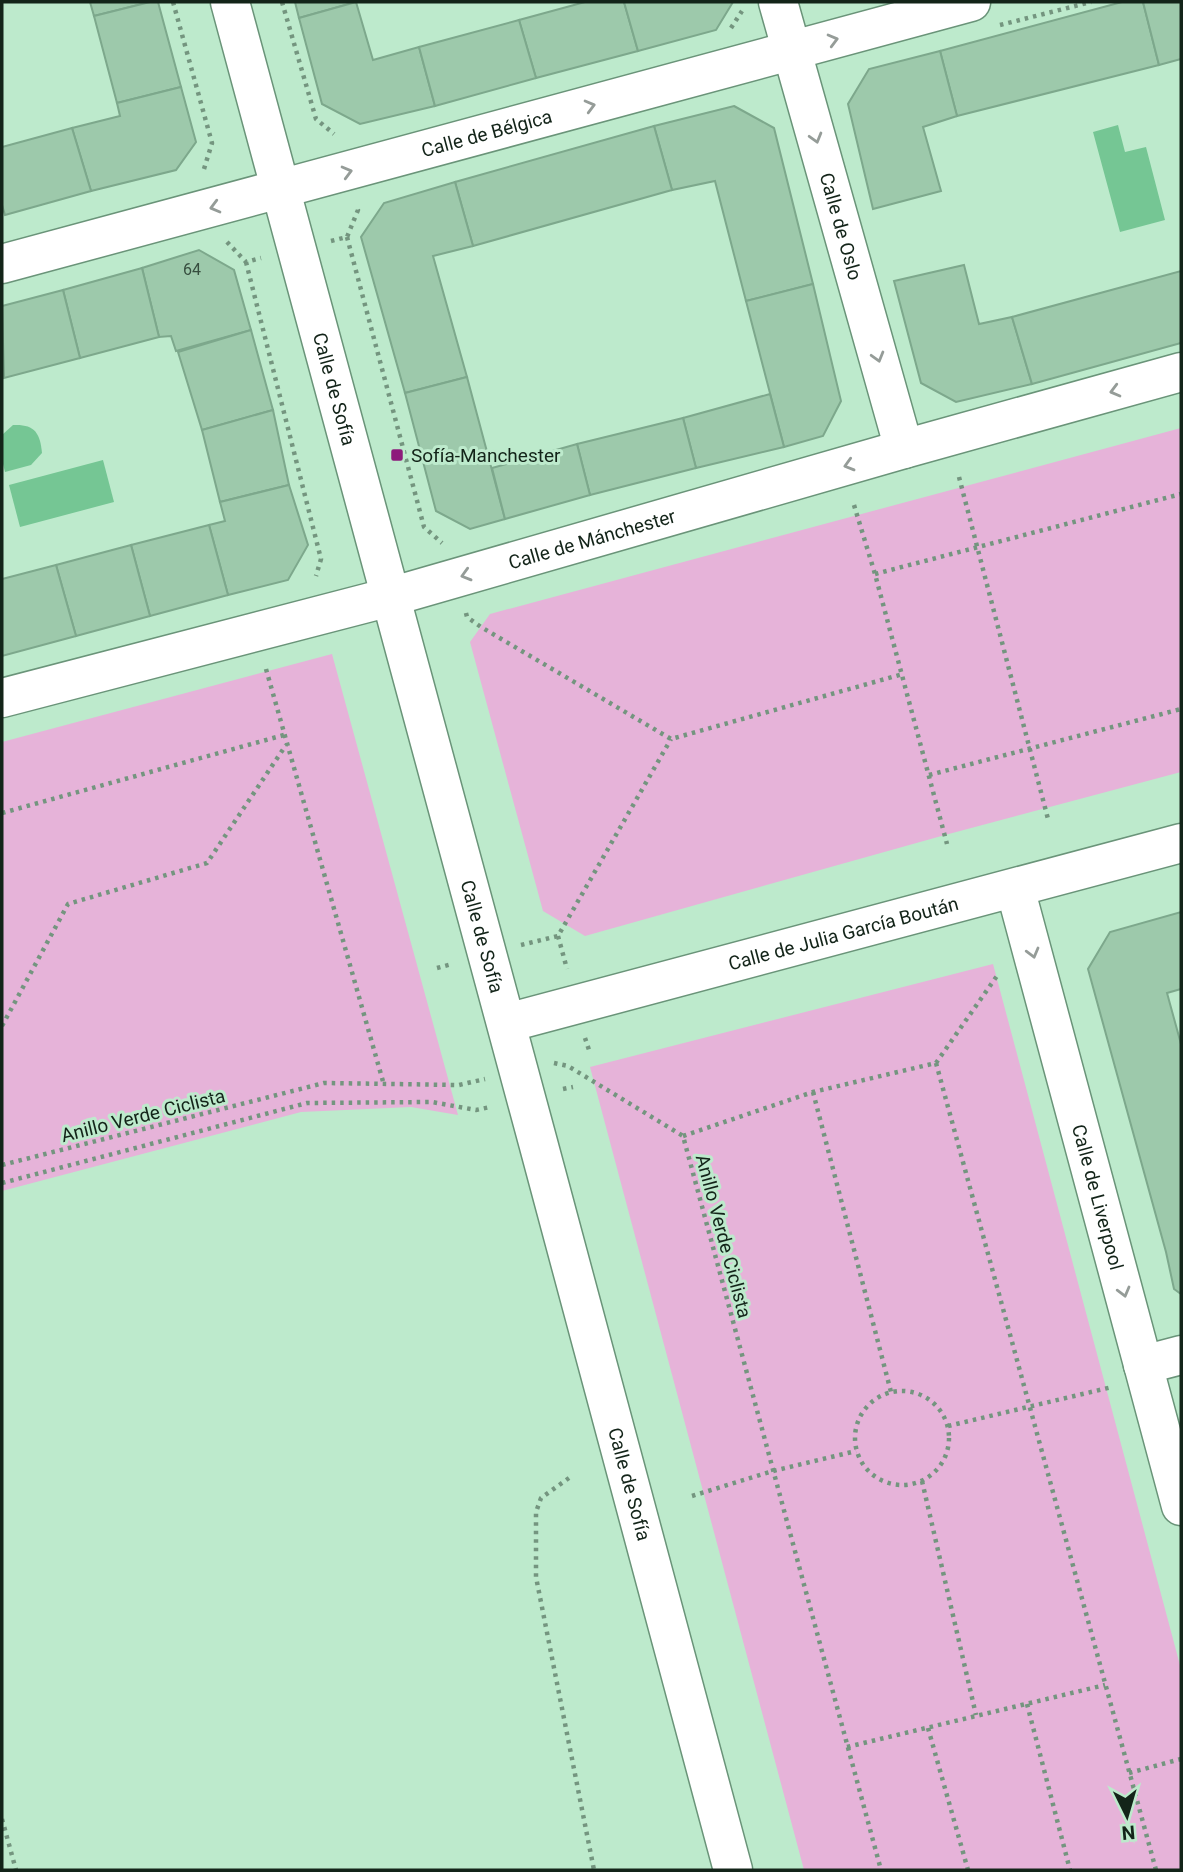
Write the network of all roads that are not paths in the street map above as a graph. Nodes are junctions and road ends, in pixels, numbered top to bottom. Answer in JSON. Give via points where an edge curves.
{"nodes":[{"id":1,"x":230,"y":2,"type":"edge"},
{"id":2,"x":778,"y":2,"type":"edge"},
{"id":3,"x":971,"y":2,"type":"edge"},
{"id":4,"x":792,"y":52,"type":"junction"},
{"id":5,"x":281,"y":189,"type":"junction"},
{"id":6,"x":2,"y":264,"type":"edge"},
{"id":7,"x":1181,"y":372,"type":"edge"},
{"id":8,"x":904,"y":449,"type":"junction"},
{"id":9,"x":390,"y":597,"type":"junction"},
{"id":10,"x":2,"y":698,"type":"edge"},
{"id":11,"x":1181,"y":843,"type":"edge"},
{"id":12,"x":1015,"y":888,"type":"junction"},
{"id":13,"x":507,"y":1023,"type":"junction"},
{"id":14,"x":1181,"y":1355,"type":"edge"},
{"id":15,"x":1143,"y":1365,"type":"junction"},
{"id":16,"x":1181,"y":1506,"type":"edge"},
{"id":17,"x":733,"y":1870,"type":"edge"}],
"edges":[{"from":1,"to":5,"type":"street","name":"Calle de Sofía"},
{"from":2,"to":4,"type":"street","name":"Calle de Oslo"},
{"from":4,"to":3,"type":"street","name":"Calle de Bélgica","one_way":true},
{"from":5,"to":4,"type":"street","name":"Calle de Bélgica","one_way":true},
{"from":4,"to":8,"type":"street","name":"Calle de Oslo","one_way":true},
{"from":5,"to":6,"type":"street","name":"Calle de Bélgica","one_way":true},
{"from":5,"to":9,"type":"street","name":"Calle de Sofía"},
{"from":7,"to":8,"type":"street","name":"Calle de Mánchester","one_way":true},
{"from":8,"to":9,"type":"street","name":"Calle de Mánchester","one_way":true},
{"from":9,"to":10,"type":"street","name":"Calle de Mánchester"},
{"from":9,"to":13,"type":"street","name":"Calle de Sofía"},
{"from":11,"to":12,"type":"street","name":"Calle de Julia García Boután"},
{"from":12,"to":13,"type":"street","name":"Calle de Julia García Boután"},
{"from":12,"to":15,"type":"street","name":"Calle de Liverpool","one_way":true},
{"from":13,"to":17,"type":"street","name":"Calle de Sofía"},
{"from":14,"to":15,"type":"street"},
{"from":15,"to":16,"type":"street","name":"Calle de Liverpool"}]}
